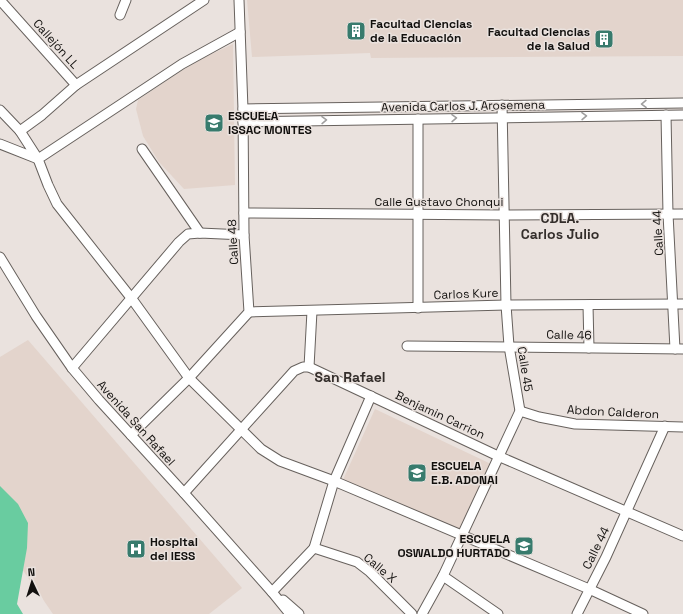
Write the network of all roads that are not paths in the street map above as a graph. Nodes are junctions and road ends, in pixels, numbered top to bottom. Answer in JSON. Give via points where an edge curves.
{"nodes":[{"id":1,"x":0,"y":0,"type":"edge"},
{"id":2,"x":126,"y":0,"type":"edge"},
{"id":3,"x":204,"y":0,"type":"edge"},
{"id":4,"x":238,"y":0,"type":"edge"},
{"id":5,"x":120,"y":16,"type":"dead end"},
{"id":6,"x":240,"y":32,"type":"junction"},
{"id":7,"x":76,"y":85,"type":"junction"},
{"id":8,"x":683,"y":103,"type":"edge"},
{"id":9,"x":502,"y":105,"type":"junction"},
{"id":10,"x":243,"y":109,"type":"junction"},
{"id":11,"x":0,"y":110,"type":"edge"},
{"id":12,"x":666,"y":115,"type":"junction"},
{"id":13,"x":683,"y":115,"type":"edge"},
{"id":14,"x":502,"y":118,"type":"junction"},
{"id":15,"x":418,"y":119,"type":"junction"},
{"id":16,"x":243,"y":122,"type":"junction"},
{"id":17,"x":20,"y":131,"type":"junction"},
{"id":18,"x":0,"y":144,"type":"edge"},
{"id":19,"x":142,"y":149,"type":"dead end"},
{"id":20,"x":38,"y":159,"type":"junction"},
{"id":21,"x":244,"y":213,"type":"junction"},
{"id":22,"x":418,"y":214,"type":"junction"},
{"id":23,"x":668,"y":214,"type":"junction"},
{"id":24,"x":683,"y":214,"type":"edge"},
{"id":25,"x":504,"y":215,"type":"junction"},
{"id":26,"x":200,"y":233,"type":"junction"},
{"id":27,"x":244,"y":235,"type":"junction"},
{"id":28,"x":0,"y":257,"type":"edge"},
{"id":29,"x":132,"y":299,"type":"junction"},
{"id":30,"x":678,"y":304,"type":"edge"},
{"id":31,"x":506,"y":305,"type":"junction"},
{"id":32,"x":588,"y":305,"type":"junction"},
{"id":33,"x":418,"y":308,"type":"junction"},
{"id":34,"x":312,"y":311,"type":"junction"},
{"id":35,"x":249,"y":312,"type":"junction"},
{"id":36,"x":407,"y":346,"type":"dead end"},
{"id":37,"x":509,"y":346,"type":"junction"},
{"id":38,"x":589,"y":348,"type":"junction"},
{"id":39,"x":679,"y":349,"type":"edge"},
{"id":40,"x":309,"y":367,"type":"junction"},
{"id":41,"x":72,"y":368,"type":"junction"},
{"id":42,"x":189,"y":378,"type":"junction"},
{"id":43,"x":371,"y":396,"type":"junction"},
{"id":44,"x":520,"y":411,"type":"junction"},
{"id":45,"x":665,"y":426,"type":"junction"},
{"id":46,"x":683,"y":427,"type":"edge"},
{"id":47,"x":241,"y":431,"type":"junction"},
{"id":48,"x":131,"y":435,"type":"junction"},
{"id":49,"x":498,"y":456,"type":"junction"},
{"id":50,"x":334,"y":481,"type":"junction"},
{"id":51,"x":184,"y":493,"type":"junction"},
{"id":52,"x":626,"y":512,"type":"junction"},
{"id":53,"x":461,"y":535,"type":"junction"},
{"id":54,"x":683,"y":536,"type":"edge"},
{"id":55,"x":314,"y":548,"type":"junction"},
{"id":56,"x":443,"y":576,"type":"junction"},
{"id":57,"x":590,"y":589,"type":"junction"},
{"id":58,"x":272,"y":592,"type":"junction"},
{"id":59,"x":290,"y":614,"type":"edge"},
{"id":60,"x":299,"y":614,"type":"edge"},
{"id":61,"x":412,"y":614,"type":"edge"},
{"id":62,"x":422,"y":614,"type":"edge"},
{"id":63,"x":498,"y":614,"type":"edge"},
{"id":64,"x":577,"y":614,"type":"edge"},
{"id":65,"x":643,"y":614,"type":"edge"}],
"edges":[{"from":1,"to":7,"type":"street","name":"Callejón LL"},
{"from":2,"to":5,"type":"street"},
{"from":3,"to":7,"type":"street"},
{"from":4,"to":6,"type":"street","name":"Calle 48"},
{"from":6,"to":10,"type":"street","name":"Calle 48"},
{"from":6,"to":20,"type":"street","via":[[182,64]]},
{"from":7,"to":17,"type":"street","name":"Callejón LL"},
{"from":8,"to":9,"type":"street","name":"Avenida Carlos J. Arosemena","one_way":true},
{"from":9,"to":10,"type":"street","name":"Avenida Carlos J. Arosemena"},
{"from":9,"to":14,"type":"street","name":"Calle 45"},
{"from":10,"to":16,"type":"street","name":"Calle 48"},
{"from":11,"to":17,"type":"street"},
{"from":12,"to":13,"type":"street","name":"Avenida Carlos J. Arosemena"},
{"from":14,"to":12,"type":"street","name":"Avenida Carlos J. Arosemena","one_way":true},
{"from":12,"to":23,"type":"street","name":"Calle 44"},
{"from":15,"to":14,"type":"street","name":"Avenida Carlos J. Arosemena","one_way":true},
{"from":14,"to":25,"type":"street","name":"Calle 45"},
{"from":16,"to":15,"type":"street","name":"Avenida Carlos J. Arosemena","one_way":true},
{"from":15,"to":22,"type":"street"},
{"from":16,"to":21,"type":"street","name":"Calle 48"},
{"from":17,"to":20,"type":"street"},
{"from":18,"to":20,"type":"street"},
{"from":19,"to":26,"type":"street"},
{"from":20,"to":29,"type":"street","via":[[57,204]]},
{"from":21,"to":22,"type":"street","name":"Calle Gustavo Chonqui"},
{"from":21,"to":27,"type":"street","name":"Calle 48"},
{"from":22,"to":25,"type":"street","name":"Calle Gustavo Chonqui"},
{"from":22,"to":33,"type":"street"},
{"from":23,"to":24,"type":"street","name":"Calle Gustavo Chonqui"},
{"from":23,"to":25,"type":"street","name":"Calle Gustavo Chonqui"},
{"from":23,"to":30,"type":"street","name":"Calle 44"},
{"from":25,"to":31,"type":"street","name":"Calle 45"},
{"from":26,"to":27,"type":"street"},
{"from":26,"to":29,"type":"street","via":[[188,234],[179,242]]},
{"from":27,"to":35,"type":"street","name":"Calle 48"},
{"from":28,"to":41,"type":"street","name":"Avenida San Rafael"},
{"from":29,"to":41,"type":"street"},
{"from":29,"to":42,"type":"street"},
{"from":30,"to":32,"type":"street","name":"Carlos Kure"},
{"from":30,"to":39,"type":"street","name":"Calle 44"},
{"from":31,"to":32,"type":"street","name":"Carlos Kure"},
{"from":31,"to":33,"type":"street","name":"Carlos Kure"},
{"from":31,"to":37,"type":"street","name":"Calle 45"},
{"from":32,"to":38,"type":"street"},
{"from":33,"to":34,"type":"street","name":"Carlos Kure"},
{"from":34,"to":35,"type":"street","name":"Carlos Kure"},
{"from":34,"to":40,"type":"street"},
{"from":35,"to":42,"type":"street"},
{"from":36,"to":37,"type":"street","name":"Calle 46"},
{"from":37,"to":38,"type":"street","name":"Calle 46"},
{"from":37,"to":44,"type":"street","name":"Calle 45"},
{"from":38,"to":39,"type":"street","name":"Calle 46"},
{"from":40,"to":43,"type":"street","name":"Benjamin Carrion"},
{"from":40,"to":47,"type":"street","via":[[294,371]]},
{"from":41,"to":48,"type":"street","name":"Avenida San Rafael"},
{"from":42,"to":47,"type":"street"},
{"from":42,"to":48,"type":"street"},
{"from":43,"to":49,"type":"street","name":"Benjamin Carrion"},
{"from":43,"to":50,"type":"street"},
{"from":44,"to":45,"type":"street","name":"Abdon Calderon","via":[[575,424]]},
{"from":44,"to":49,"type":"street"},
{"from":45,"to":46,"type":"street","name":"Abdon Calderon"},
{"from":45,"to":52,"type":"street","name":"Calle 44"},
{"from":47,"to":50,"type":"street","via":[[261,449],[280,461]]},
{"from":47,"to":51,"type":"street"},
{"from":48,"to":51,"type":"street","name":"Avenida San Rafael"},
{"from":49,"to":52,"type":"street","name":"Benjamin Carrion"},
{"from":49,"to":53,"type":"street"},
{"from":50,"to":53,"type":"street"},
{"from":50,"to":55,"type":"street"},
{"from":51,"to":58,"type":"street","name":"Avenida San Rafael"},
{"from":52,"to":54,"type":"street","name":"Benjamin Carrion"},
{"from":52,"to":57,"type":"street","name":"Calle 44"},
{"from":53,"to":56,"type":"street"},
{"from":53,"to":57,"type":"street"},
{"from":55,"to":58,"type":"street"},
{"from":55,"to":61,"type":"street","name":"Calle X","via":[[357,562]]},
{"from":56,"to":62,"type":"street"},
{"from":56,"to":63,"type":"street"},
{"from":57,"to":64,"type":"street","name":"Calle 44"},
{"from":57,"to":65,"type":"street"},
{"from":58,"to":59,"type":"street","name":"Avenida San Rafael"},
{"from":58,"to":60,"type":"street","name":"Avenida San Rafael"}]}
